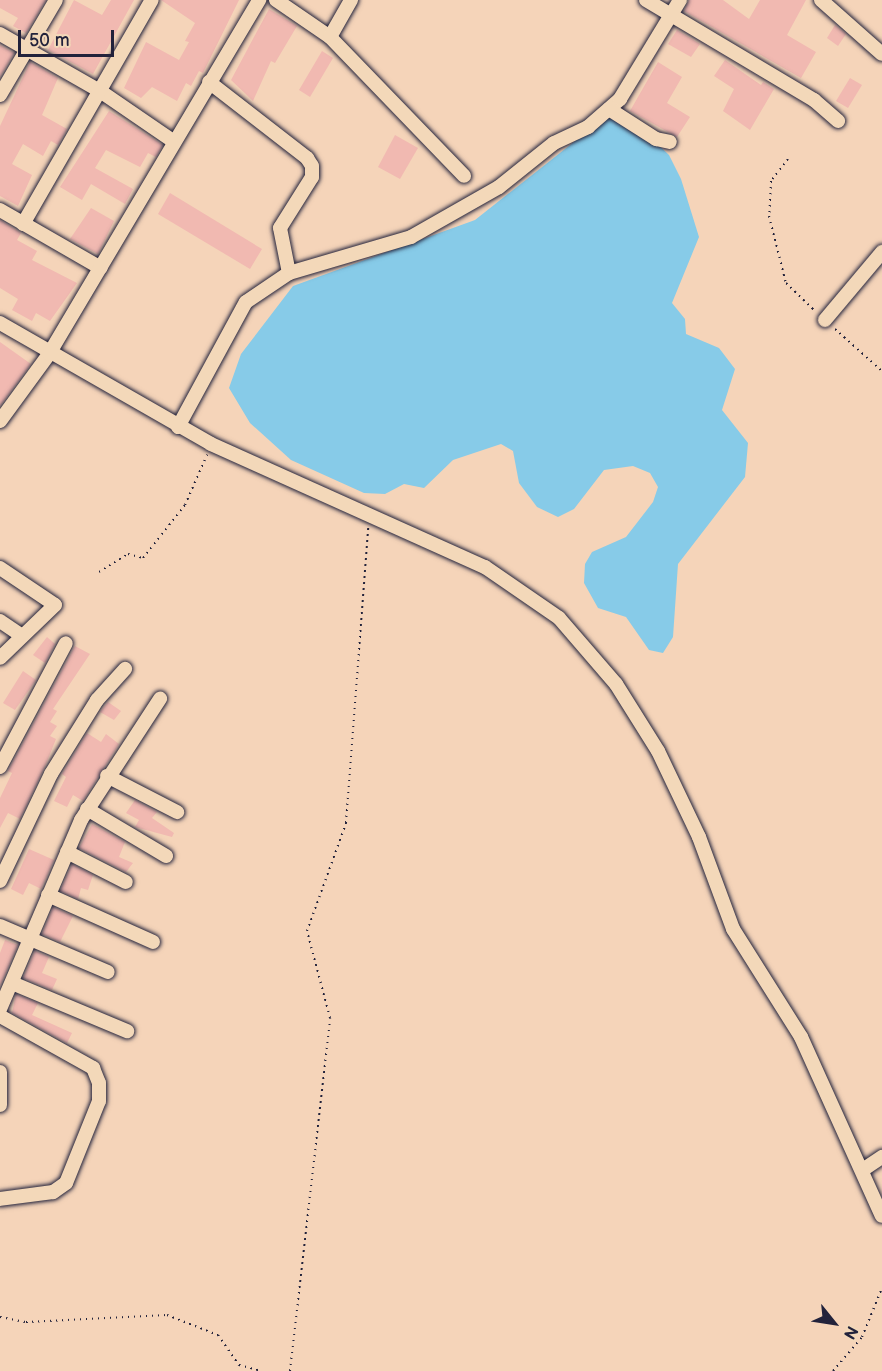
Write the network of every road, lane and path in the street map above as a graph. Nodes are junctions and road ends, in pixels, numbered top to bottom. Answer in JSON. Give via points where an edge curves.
{"nodes":[{"id":1,"x":56,"y":0,"type":"edge"},
{"id":2,"x":152,"y":0,"type":"edge"},
{"id":3,"x":260,"y":0,"type":"edge"},
{"id":4,"x":276,"y":0,"type":"edge"},
{"id":5,"x":351,"y":0,"type":"edge"},
{"id":6,"x":646,"y":0,"type":"edge"},
{"id":7,"x":680,"y":0,"type":"edge"},
{"id":8,"x":821,"y":0,"type":"edge"},
{"id":9,"x":671,"y":14,"type":"junction"},
{"id":10,"x":0,"y":34,"type":"edge"},
{"id":11,"x":330,"y":37,"type":"junction"},
{"id":12,"x":27,"y":49,"type":"junction"},
{"id":13,"x":882,"y":54,"type":"edge"},
{"id":14,"x":209,"y":82,"type":"junction"},
{"id":15,"x":100,"y":91,"type":"junction"},
{"id":16,"x":0,"y":95,"type":"edge"},
{"id":17,"x":609,"y":109,"type":"junction"},
{"id":18,"x":838,"y":121,"type":"dead end"},
{"id":19,"x":173,"y":141,"type":"junction"},
{"id":20,"x":670,"y":142,"type":"dead end"},
{"id":21,"x":788,"y":159,"type":"dead end"},
{"id":22,"x":464,"y":176,"type":"dead end"},
{"id":23,"x":0,"y":210,"type":"edge"},
{"id":24,"x":23,"y":224,"type":"junction"},
{"id":25,"x":882,"y":252,"type":"edge"},
{"id":26,"x":101,"y":268,"type":"junction"},
{"id":27,"x":289,"y":273,"type":"junction"},
{"id":28,"x":825,"y":320,"type":"junction"},
{"id":29,"x":0,"y":323,"type":"edge"},
{"id":30,"x":49,"y":354,"type":"junction"},
{"id":31,"x":882,"y":370,"type":"edge"},
{"id":32,"x":0,"y":421,"type":"edge"},
{"id":33,"x":178,"y":427,"type":"junction"},
{"id":34,"x":212,"y":444,"type":"junction"},
{"id":35,"x":369,"y":519,"type":"junction"},
{"id":36,"x":0,"y":568,"type":"edge"},
{"id":37,"x":99,"y":572,"type":"dead end"},
{"id":38,"x":0,"y":621,"type":"edge"},
{"id":39,"x":21,"y":635,"type":"junction"},
{"id":40,"x":66,"y":643,"type":"dead end"},
{"id":41,"x":0,"y":658,"type":"edge"},
{"id":42,"x":125,"y":669,"type":"dead end"},
{"id":43,"x":160,"y":699,"type":"dead end"},
{"id":44,"x":0,"y":766,"type":"edge"},
{"id":45,"x":107,"y":776,"type":"junction"},
{"id":46,"x":87,"y":809,"type":"junction"},
{"id":47,"x":177,"y":812,"type":"dead end"},
{"id":48,"x":67,"y":852,"type":"junction"},
{"id":49,"x":166,"y":856,"type":"dead end"},
{"id":50,"x":0,"y":880,"type":"edge"},
{"id":51,"x":126,"y":882,"type":"dead end"},
{"id":52,"x":48,"y":895,"type":"junction"},
{"id":53,"x":0,"y":926,"type":"edge"},
{"id":54,"x":30,"y":935,"type":"junction"},
{"id":55,"x":153,"y":942,"type":"dead end"},
{"id":56,"x":108,"y":972,"type":"dead end"},
{"id":57,"x":12,"y":983,"type":"junction"},
{"id":58,"x":0,"y":1009,"type":"edge"},
{"id":59,"x":0,"y":1016,"type":"edge"},
{"id":60,"x":127,"y":1031,"type":"dead end"},
{"id":61,"x":0,"y":1072,"type":"edge"},
{"id":62,"x":0,"y":1105,"type":"edge"},
{"id":63,"x":882,"y":1157,"type":"edge"},
{"id":64,"x":864,"y":1169,"type":"junction"},
{"id":65,"x":0,"y":1199,"type":"edge"},
{"id":66,"x":882,"y":1216,"type":"edge"},
{"id":67,"x":882,"y":1288,"type":"edge"},
{"id":68,"x":0,"y":1317,"type":"edge"},
{"id":69,"x":261,"y":1371,"type":"edge"},
{"id":70,"x":290,"y":1371,"type":"edge"},
{"id":71,"x":833,"y":1371,"type":"edge"}],
"edges":[{"from":1,"to":12,"type":"street"},
{"from":2,"to":15,"type":"street"},
{"from":3,"to":14,"type":"street"},
{"from":4,"to":11,"type":"street"},
{"from":5,"to":11,"type":"street"},
{"from":6,"to":9,"type":"street"},
{"from":7,"to":9,"type":"street"},
{"from":8,"to":13,"type":"street"},
{"from":9,"to":17,"type":"street","via":[[620,99]]},
{"from":9,"to":18,"type":"street","via":[[814,100]]},
{"from":10,"to":12,"type":"street"},
{"from":11,"to":22,"type":"street"},
{"from":12,"to":15,"type":"street"},
{"from":12,"to":16,"type":"street"},
{"from":14,"to":19,"type":"street"},
{"from":14,"to":27,"type":"street","via":[[307,158],[312,166],[312,177],[288,209],[280,228]]},
{"from":15,"to":19,"type":"street"},
{"from":15,"to":24,"type":"street"},
{"from":17,"to":20,"type":"street","via":[[656,139]]},
{"from":17,"to":27,"type":"street","via":[[588,127],[554,143],[499,187],[411,237]]},
{"from":19,"to":26,"type":"street"},
{"from":21,"to":28,"type":"path","via":[[771,181],[769,216],[786,283]]},
{"from":23,"to":24,"type":"street"},
{"from":24,"to":26,"type":"street"},
{"from":25,"to":28,"type":"street"},
{"from":26,"to":30,"type":"street"},
{"from":27,"to":33,"type":"street","via":[[246,302]]},
{"from":28,"to":31,"type":"path"},
{"from":29,"to":30,"type":"street"},
{"from":30,"to":32,"type":"street"},
{"from":30,"to":33,"type":"street"},
{"from":33,"to":34,"type":"street"},
{"from":34,"to":35,"type":"street"},
{"from":34,"to":37,"type":"path","via":[[195,489],[143,558],[128,554]]},
{"from":35,"to":64,"type":"street","via":[[485,567],[560,618],[616,684],[658,751],[699,837],[733,929],[801,1037]]},
{"from":35,"to":70,"type":"path","via":[[346,823],[306,931],[330,1018]]},
{"from":36,"to":39,"type":"street","via":[[55,605]]},
{"from":38,"to":39,"type":"street"},
{"from":39,"to":41,"type":"street"},
{"from":40,"to":44,"type":"street"},
{"from":42,"to":50,"type":"street","via":[[97,700],[51,774]]},
{"from":43,"to":45,"type":"street"},
{"from":45,"to":46,"type":"street"},
{"from":45,"to":47,"type":"street"},
{"from":46,"to":48,"type":"street"},
{"from":46,"to":49,"type":"street"},
{"from":48,"to":51,"type":"street"},
{"from":48,"to":52,"type":"street"},
{"from":52,"to":54,"type":"street"},
{"from":52,"to":55,"type":"street"},
{"from":53,"to":54,"type":"street"},
{"from":54,"to":56,"type":"street"},
{"from":54,"to":57,"type":"street"},
{"from":57,"to":58,"type":"street"},
{"from":57,"to":60,"type":"street"},
{"from":59,"to":65,"type":"street","via":[[93,1068],[99,1083],[99,1101],[66,1183],[53,1192]]},
{"from":61,"to":62,"type":"street"},
{"from":63,"to":64,"type":"street"},
{"from":64,"to":66,"type":"street"},
{"from":67,"to":71,"type":"path","via":[[862,1337]]},
{"from":68,"to":69,"type":"path","via":[[26,1322],[167,1315],[218,1335],[239,1365]]}]}
